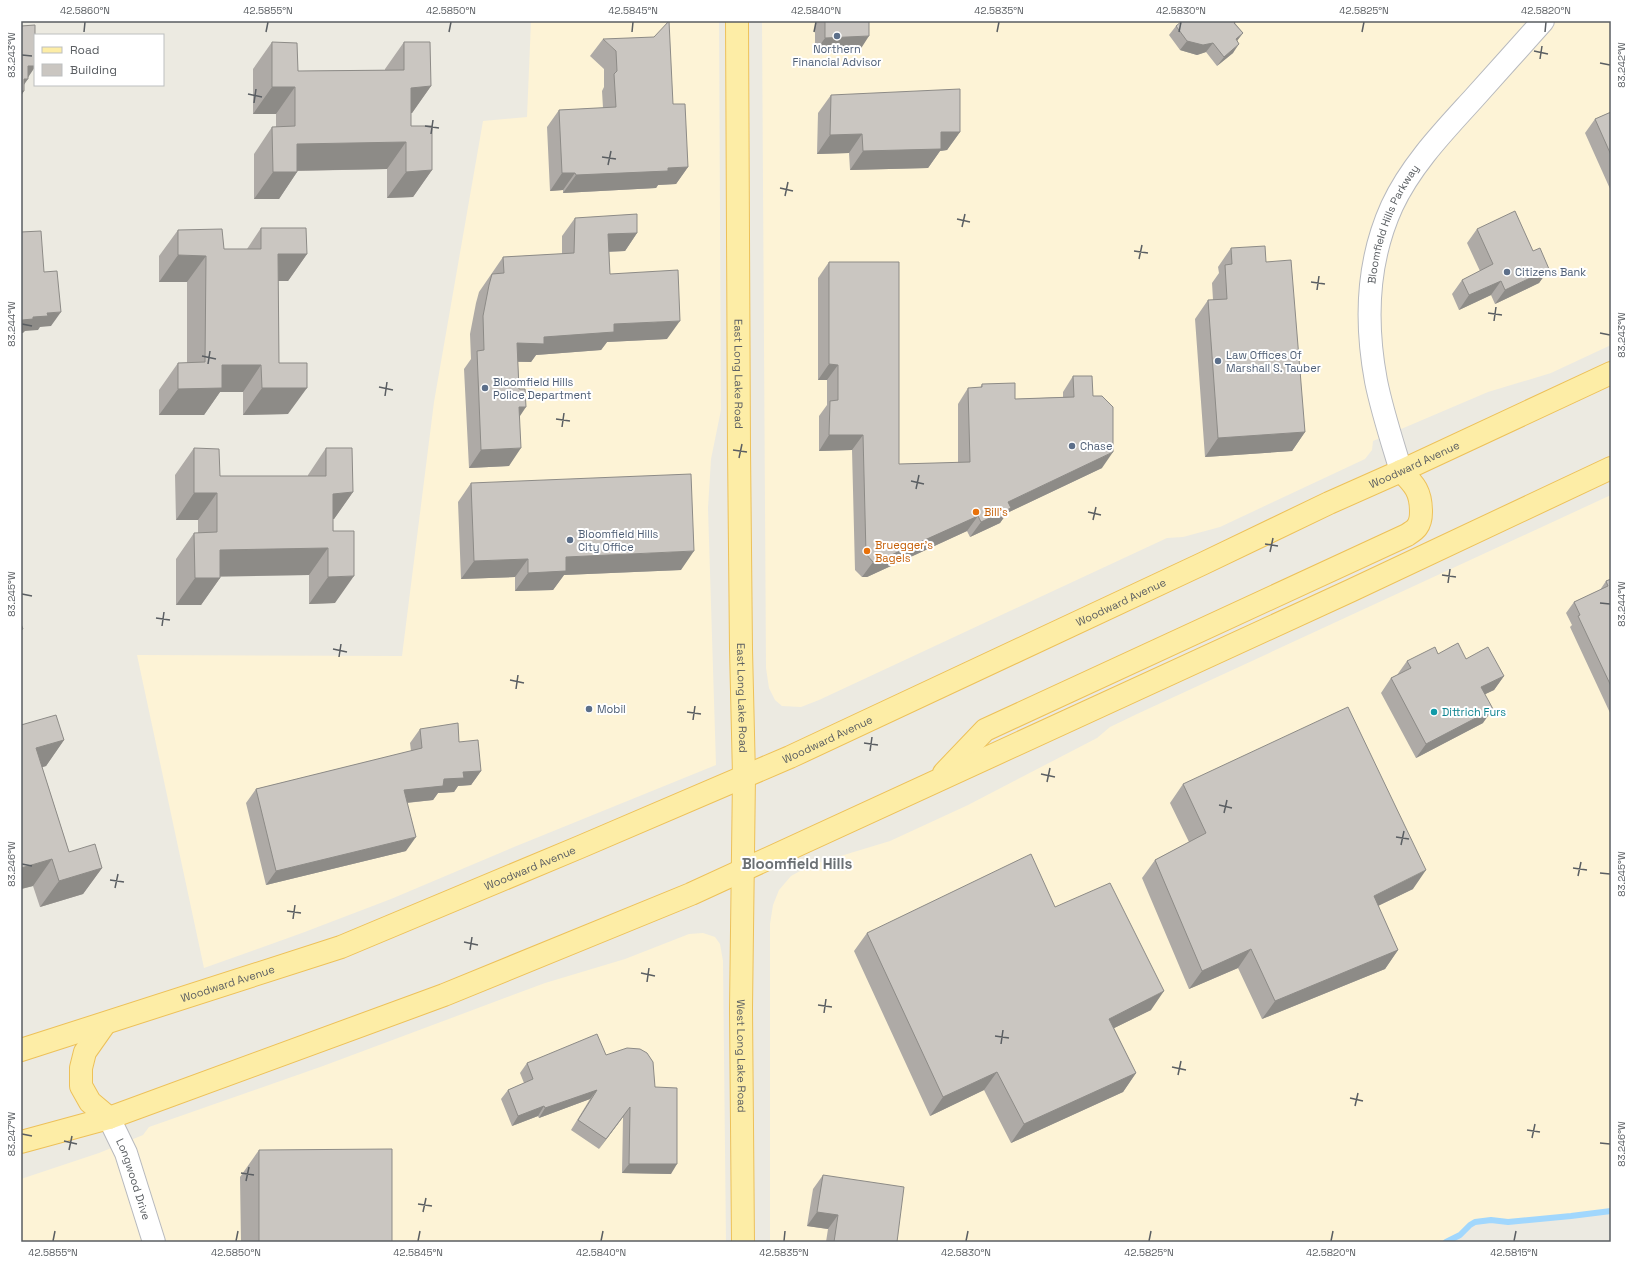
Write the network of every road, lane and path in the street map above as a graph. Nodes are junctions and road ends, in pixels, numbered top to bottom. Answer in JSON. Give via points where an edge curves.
{"nodes":[{"id":1,"x":737,"y":21,"type":"edge"},
{"id":2,"x":1543,"y":21,"type":"edge"},
{"id":3,"x":1611,"y":373,"type":"edge"},
{"id":4,"x":1611,"y":468,"type":"edge"},
{"id":5,"x":1402,"y":471,"type":"junction"},
{"id":6,"x":744,"y":776,"type":"junction"},
{"id":7,"x":936,"y":782,"type":"junction"},
{"id":8,"x":743,"y":870,"type":"junction"},
{"id":9,"x":104,"y":1025,"type":"junction"},
{"id":10,"x":21,"y":1050,"type":"edge"},
{"id":11,"x":109,"y":1118,"type":"junction"},
{"id":12,"x":21,"y":1142,"type":"edge"},
{"id":13,"x":154,"y":1242,"type":"edge"},
{"id":14,"x":742,"y":1242,"type":"edge"}],
"edges":[{"from":1,"to":6,"type":"main road","name":"East Long Lake Road"},
{"from":2,"to":5,"type":"street","name":"Bloomfield Hills Parkway","via":[[1416,167],[1393,205],[1379,242],[1371,284],[1371,345],[1376,381]]},
{"from":3,"to":5,"type":"main road","name":"Woodward Avenue"},
{"from":4,"to":7,"type":"main road"},
{"from":5,"to":6,"type":"main road","name":"Woodward Avenue","via":[[790,757]]},
{"from":5,"to":7,"type":"main road","via":[[1420,495],[1421,504],[1421,517],[1417,528],[1407,535],[986,730]]},
{"from":6,"to":8,"type":"main road","name":"East Long Lake Road"},
{"from":6,"to":9,"type":"main road","name":"Woodward Avenue","via":[[341,948]]},
{"from":7,"to":8,"type":"main road"},
{"from":8,"to":11,"type":"main road","via":[[691,894],[444,995]]},
{"from":8,"to":14,"type":"main road","name":"West Long Lake Road"},
{"from":9,"to":10,"type":"main road","name":"Woodward Avenue"},
{"from":9,"to":11,"type":"main road","via":[[85,1052],[81,1068],[81,1086],[90,1102]]},
{"from":11,"to":12,"type":"main road"},
{"from":11,"to":13,"type":"street","name":"Longwood Drive","via":[[126,1153]]}]}
